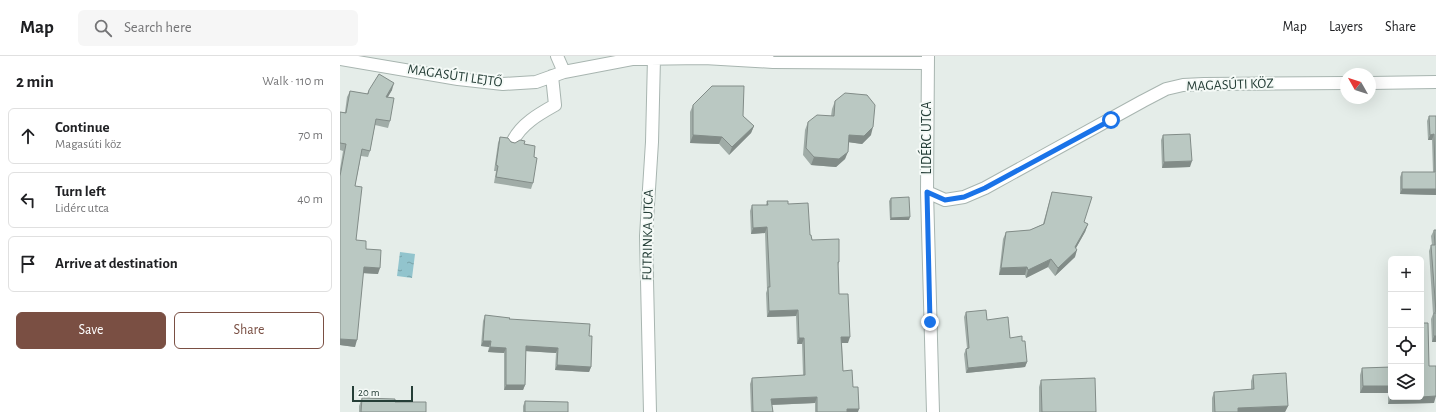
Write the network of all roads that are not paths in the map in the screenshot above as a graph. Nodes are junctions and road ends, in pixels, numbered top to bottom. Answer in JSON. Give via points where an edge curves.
{"nodes":[{"id":1,"x":557,"y":56,"type":"edge"},
{"id":2,"x":654,"y":58,"type":"junction"},
{"id":3,"x":340,"y":59,"type":"edge"},
{"id":4,"x":928,"y":60,"type":"edge"},
{"id":5,"x":558,"y":74,"type":"junction"},
{"id":6,"x":1436,"y":82,"type":"edge"},
{"id":7,"x":1340,"y":83,"type":"edge"},
{"id":8,"x":1376,"y":83,"type":"edge"},
{"id":9,"x":513,"y":141,"type":"edge"},
{"id":10,"x":927,"y":192,"type":"junction"},
{"id":11,"x":650,"y":412,"type":"edge"},
{"id":12,"x":934,"y":412,"type":"edge"}],
"edges":[{"from":1,"to":5,"type":"street"},
{"from":2,"to":4,"type":"street","name":"MAGASÚTI LEJTŐ","via":[[773,62]]},
{"from":2,"to":5,"type":"street","name":"MAGASÚTI LEJTŐ","via":[[632,59]]},
{"from":2,"to":11,"type":"street","name":"FUTRINKA UTCA","via":[[646,236]]},
{"from":3,"to":5,"type":"street","name":"MAGASÚTI LEJTŐ","via":[[503,84],[536,82]]},
{"from":4,"to":10,"type":"street","name":"LIDÉRC UTCA"},
{"from":5,"to":9,"type":"street","via":[[555,105],[538,114],[517,133]]},
{"from":6,"to":8,"type":"street"},
{"from":7,"to":10,"type":"street","name":"MAGASÚTI KÖZ","via":[[1183,85],[1143,101],[964,197],[945,200]]},
{"from":10,"to":12,"type":"street","name":"LIDÉRC UTCA"}]}
